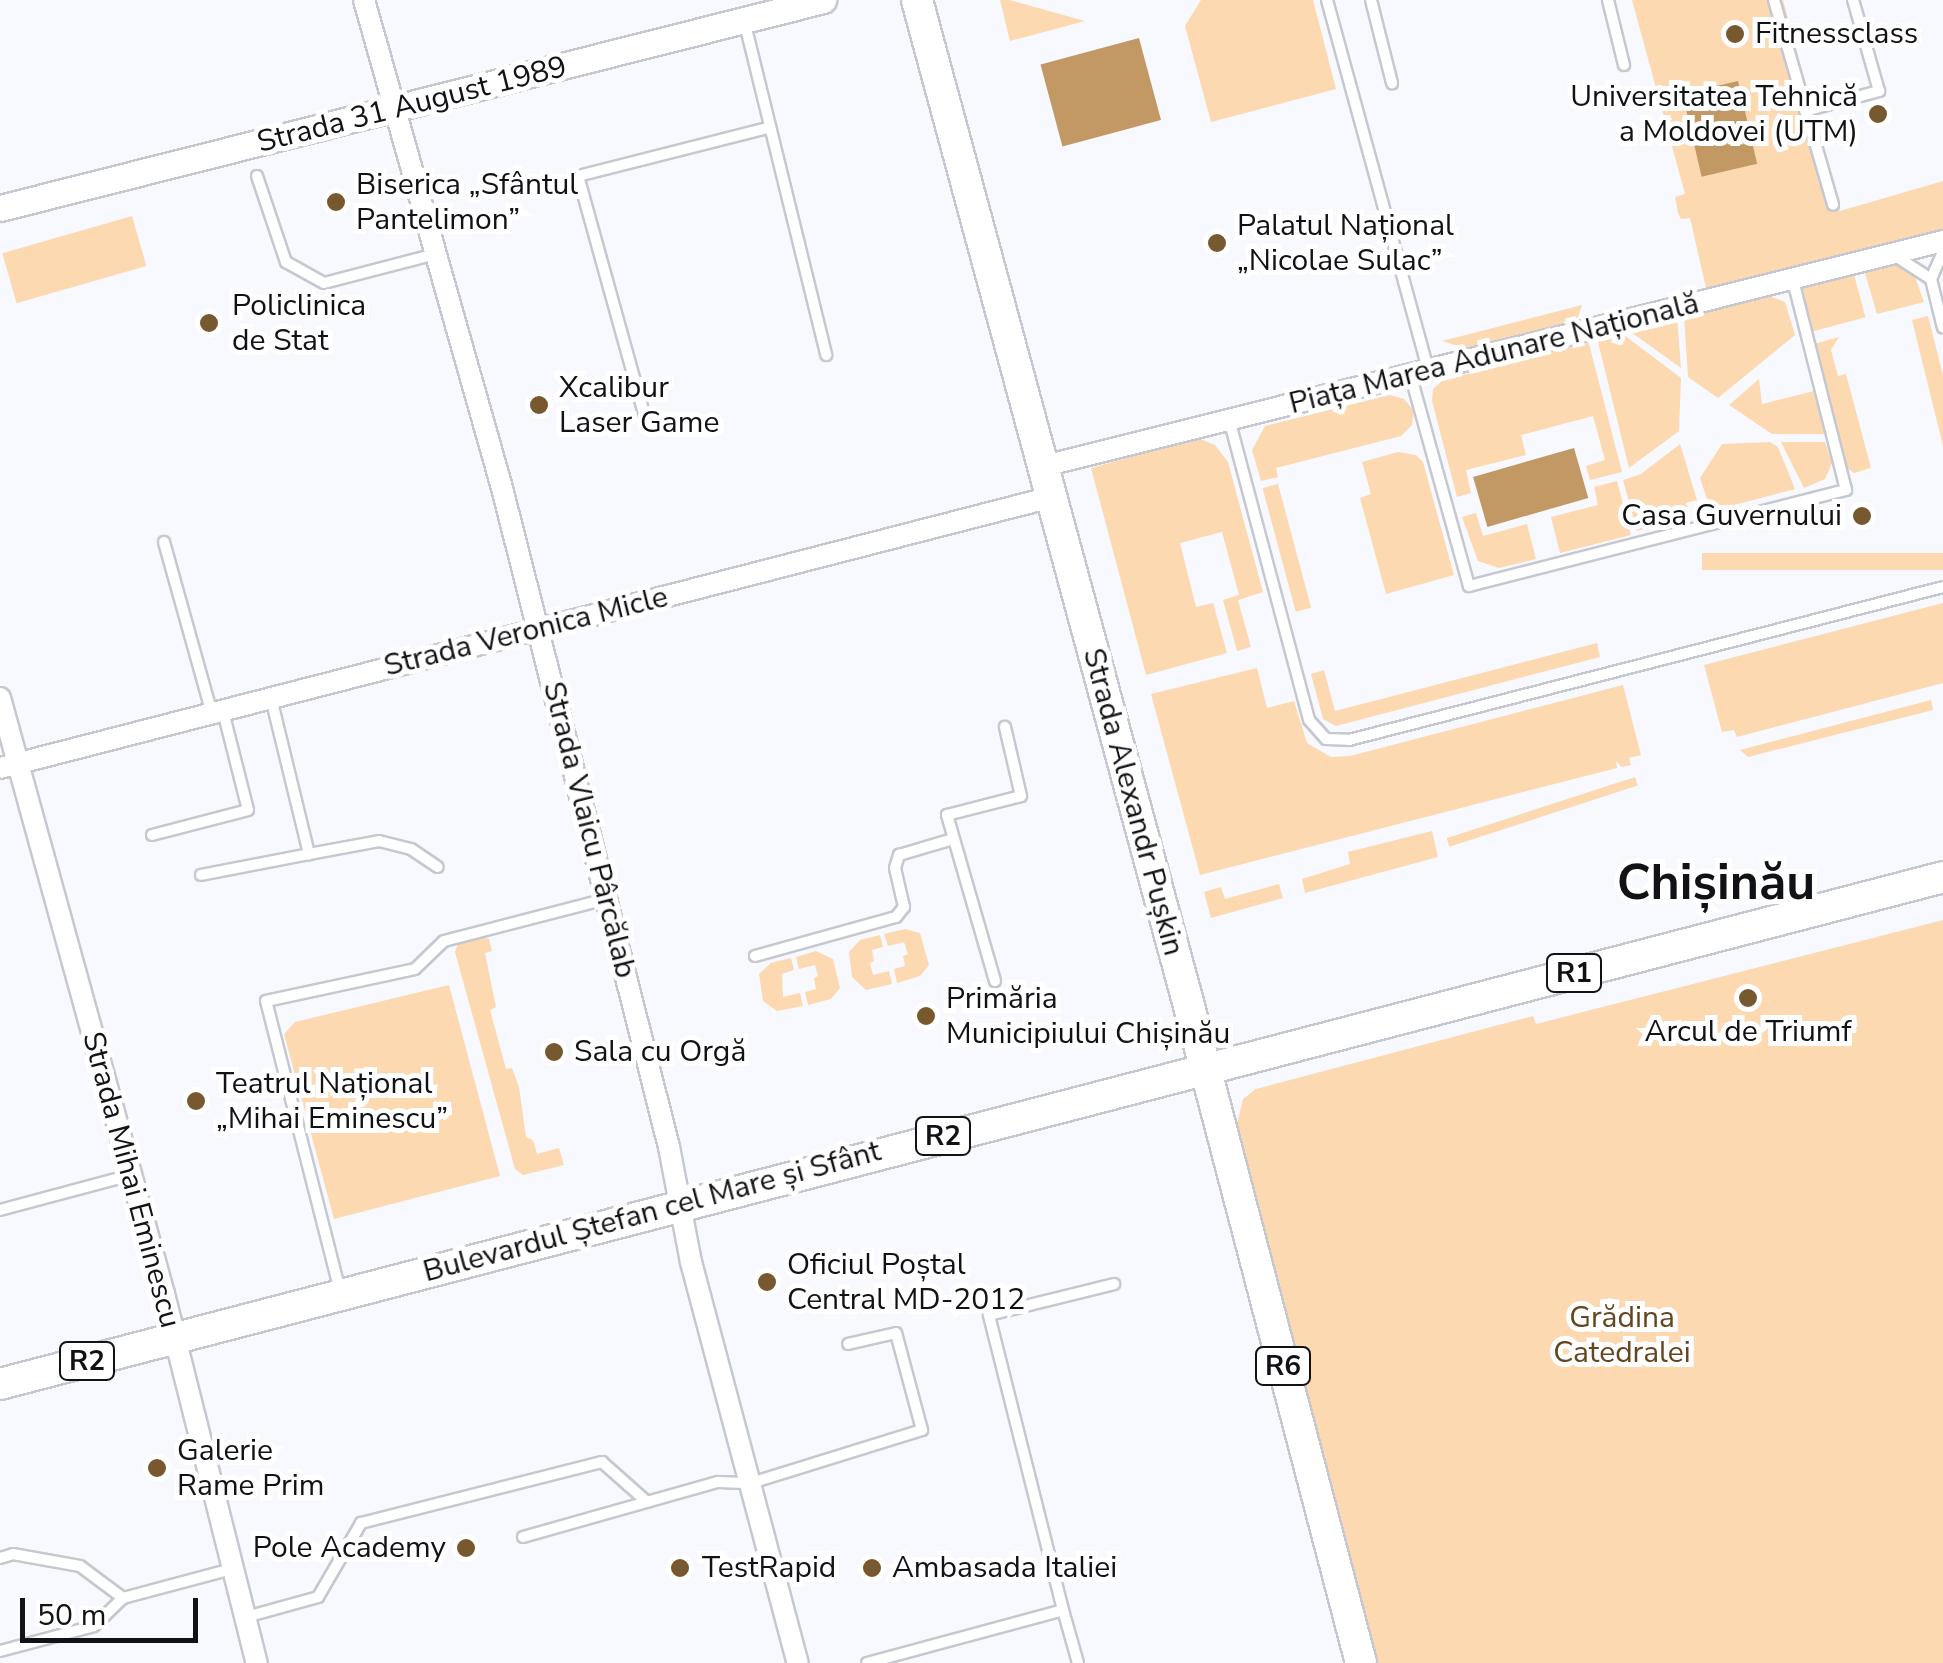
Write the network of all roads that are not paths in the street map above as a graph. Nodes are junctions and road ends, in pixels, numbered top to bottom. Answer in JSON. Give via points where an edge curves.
{"nodes":[{"id":1,"x":364,"y":0,"type":"edge"},
{"id":2,"x":822,"y":0,"type":"edge"},
{"id":3,"x":917,"y":0,"type":"edge"},
{"id":4,"x":1327,"y":0,"type":"edge"},
{"id":5,"x":1371,"y":0,"type":"edge"},
{"id":6,"x":1608,"y":0,"type":"edge"},
{"id":7,"x":1774,"y":0,"type":"edge"},
{"id":8,"x":1854,"y":0,"type":"edge"},
{"id":9,"x":744,"y":20,"type":"junction"},
{"id":10,"x":1624,"y":65,"type":"dead end"},
{"id":11,"x":1392,"y":83,"type":"dead end"},
{"id":12,"x":397,"y":110,"type":"junction"},
{"id":13,"x":1805,"y":111,"type":"junction"},
{"id":14,"x":768,"y":128,"type":"junction"},
{"id":15,"x":257,"y":176,"type":"dead end"},
{"id":16,"x":1833,"y":205,"type":"dead end"},
{"id":17,"x":0,"y":208,"type":"edge"},
{"id":18,"x":1943,"y":241,"type":"edge"},
{"id":19,"x":1943,"y":252,"type":"edge"},
{"id":20,"x":437,"y":254,"type":"junction"},
{"id":21,"x":1893,"y":254,"type":"junction"},
{"id":22,"x":1931,"y":278,"type":"junction"},
{"id":23,"x":1793,"y":280,"type":"junction"},
{"id":24,"x":1943,"y":328,"type":"edge"},
{"id":25,"x":826,"y":355,"type":"dead end"},
{"id":26,"x":1420,"y":375,"type":"junction"},
{"id":27,"x":1229,"y":419,"type":"junction"},
{"id":28,"x":646,"y":421,"type":"dead end"},
{"id":29,"x":1044,"y":466,"type":"junction"},
{"id":30,"x":1052,"y":496,"type":"junction"},
{"id":31,"x":164,"y":542,"type":"dead end"},
{"id":32,"x":1943,"y":588,"type":"edge"},
{"id":33,"x":538,"y":629,"type":"junction"},
{"id":34,"x":0,"y":698,"type":"edge"},
{"id":35,"x":270,"y":698,"type":"junction"},
{"id":36,"x":218,"y":713,"type":"junction"},
{"id":37,"x":1004,"y":727,"type":"dead end"},
{"id":38,"x":9,"y":766,"type":"edge"},
{"id":39,"x":152,"y":835,"type":"dead end"},
{"id":40,"x":953,"y":839,"type":"junction"},
{"id":41,"x":309,"y":854,"type":"junction"},
{"id":42,"x":438,"y":867,"type":"dead end"},
{"id":43,"x":201,"y":875,"type":"dead end"},
{"id":44,"x":1943,"y":877,"type":"edge"},
{"id":45,"x":606,"y":899,"type":"junction"},
{"id":46,"x":755,"y":956,"type":"dead end"},
{"id":47,"x":995,"y":982,"type":"dead end"},
{"id":48,"x":1206,"y":1070,"type":"junction"},
{"id":49,"x":130,"y":1175,"type":"junction"},
{"id":50,"x":681,"y":1203,"type":"junction"},
{"id":51,"x":0,"y":1210,"type":"edge"},
{"id":52,"x":1114,"y":1284,"type":"dead end"},
{"id":53,"x":341,"y":1294,"type":"junction"},
{"id":54,"x":174,"y":1339,"type":"junction"},
{"id":55,"x":848,"y":1344,"type":"dead end"},
{"id":56,"x":0,"y":1384,"type":"edge"},
{"id":57,"x":751,"y":1482,"type":"junction"},
{"id":58,"x":647,"y":1502,"type":"junction"},
{"id":59,"x":523,"y":1537,"type":"dead end"},
{"id":60,"x":0,"y":1558,"type":"edge"},
{"id":61,"x":233,"y":1569,"type":"junction"},
{"id":62,"x":123,"y":1598,"type":"junction"},
{"id":63,"x":1063,"y":1610,"type":"junction"},
{"id":64,"x":246,"y":1617,"type":"junction"},
{"id":65,"x":0,"y":1651,"type":"edge"},
{"id":66,"x":257,"y":1663,"type":"edge"},
{"id":67,"x":798,"y":1663,"type":"edge"},
{"id":68,"x":867,"y":1663,"type":"edge"},
{"id":69,"x":1078,"y":1663,"type":"edge"},
{"id":70,"x":1361,"y":1663,"type":"edge"}],
"edges":[{"from":1,"to":12,"type":"street","name":"Strada Vlaicu Pârcălab"},
{"from":2,"to":9,"type":"street","name":"Strada 31 August 1989"},
{"from":3,"to":29,"type":"main road","name":"Strada Alexandr Pușkin"},
{"from":4,"to":26,"type":"lane"},
{"from":5,"to":11,"type":"lane"},
{"from":6,"to":10,"type":"lane"},
{"from":7,"to":13,"type":"lane"},
{"from":8,"to":13,"type":"lane","via":[[1879,92]]},
{"from":9,"to":12,"type":"street","name":"Strada 31 August 1989"},
{"from":9,"to":14,"type":"lane"},
{"from":12,"to":17,"type":"street","name":"Strada 31 August 1989"},
{"from":12,"to":20,"type":"street","name":"Strada Vlaicu Pârcălab"},
{"from":13,"to":16,"type":"lane"},
{"from":14,"to":25,"type":"lane"},
{"from":14,"to":28,"type":"lane","via":[[578,176]]},
{"from":15,"to":20,"type":"lane","via":[[286,262],[324,283]]},
{"from":18,"to":21,"type":"street","name":"Piața Marea Adunare Națională"},
{"from":19,"to":22,"type":"lane"},
{"from":20,"to":33,"type":"street","name":"Strada Vlaicu Pârcălab"},
{"from":21,"to":22,"type":"lane"},
{"from":21,"to":23,"type":"street","name":"Piața Marea Adunare Națională"},
{"from":22,"to":24,"type":"lane"},
{"from":23,"to":26,"type":"street","name":"Piața Marea Adunare Națională"},
{"from":23,"to":26,"type":"lane","via":[[1846,490],[1518,574],[1469,586]]},
{"from":26,"to":27,"type":"street","name":"Piața Marea Adunare Națională"},
{"from":27,"to":29,"type":"street","name":"Piața Marea Adunare Națională"},
{"from":27,"to":32,"type":"lane","via":[[1309,720],[1326,739],[1350,740]]},
{"from":29,"to":30,"type":"main road","name":"Strada Alexandr Pușkin"},
{"from":30,"to":33,"type":"street","name":"Strada Veronica Micle"},
{"from":30,"to":48,"type":"main road","name":"Strada Alexandr Pușkin"},
{"from":31,"to":36,"type":"lane"},
{"from":33,"to":35,"type":"street","name":"Strada Veronica Micle"},
{"from":33,"to":45,"type":"street","name":"Strada Vlaicu Pârcălab"},
{"from":34,"to":38,"type":"street","name":"Strada Mihai Eminescu"},
{"from":35,"to":36,"type":"street","name":"Strada Veronica Micle"},
{"from":35,"to":41,"type":"lane"},
{"from":36,"to":38,"type":"street","name":"Strada Veronica Micle"},
{"from":36,"to":39,"type":"lane","via":[[248,810]]},
{"from":37,"to":40,"type":"lane","via":[[1021,796],[947,815]]},
{"from":38,"to":49,"type":"street","name":"Strada Mihai Eminescu"},
{"from":40,"to":46,"type":"lane","via":[[899,855],[895,868],[904,907],[896,917]]},
{"from":40,"to":47,"type":"lane"},
{"from":41,"to":42,"type":"lane","via":[[379,841],[411,848]]},
{"from":41,"to":43,"type":"lane"},
{"from":44,"to":48,"type":"main road","name":"Bulevardul Ștefan cel Mare și Sfânt","number":"R1"},
{"from":45,"to":50,"type":"street","name":"Strada Vlaicu Pârcălab"},
{"from":45,"to":53,"type":"lane","via":[[444,941],[414,969],[266,1001]]},
{"from":48,"to":50,"type":"main road","name":"Bulevardul Ștefan cel Mare și Sfânt","number":"R2"},
{"from":48,"to":70,"type":"main road","name":"Strada Alexandr Pușkin","number":"R6"},
{"from":49,"to":51,"type":"lane"},
{"from":49,"to":54,"type":"street","name":"Strada Mihai Eminescu"},
{"from":50,"to":53,"type":"main road","name":"Bulevardul Ștefan cel Mare și Sfânt","number":"R2"},
{"from":50,"to":57,"type":"street","name":"Strada Vlaicu Pârcălab"},
{"from":52,"to":63,"type":"lane","via":[[989,1315]]},
{"from":53,"to":54,"type":"main road","name":"Bulevardul Ștefan cel Mare și Sfânt","number":"R2"},
{"from":54,"to":56,"type":"main road","name":"Bulevardul Ștefan cel Mare și Sfânt","number":"R2"},
{"from":54,"to":61,"type":"street","name":"Strada Mihai Eminescu"},
{"from":55,"to":57,"type":"lane","via":[[896,1332],[922,1430]]},
{"from":57,"to":58,"type":"lane","via":[[718,1482]]},
{"from":57,"to":67,"type":"street","name":"Strada Vlaicu Pârcălab"},
{"from":58,"to":59,"type":"lane"},
{"from":58,"to":64,"type":"lane","via":[[602,1462],[361,1523],[318,1597]]},
{"from":60,"to":62,"type":"lane","via":[[13,1554],[80,1566]]},
{"from":61,"to":62,"type":"lane"},
{"from":61,"to":64,"type":"street","name":"Strada Mihai Eminescu"},
{"from":62,"to":65,"type":"lane","via":[[94,1626]]},
{"from":63,"to":68,"type":"lane"},
{"from":63,"to":69,"type":"lane"},
{"from":64,"to":66,"type":"street","name":"Strada Mihai Eminescu"}]}
